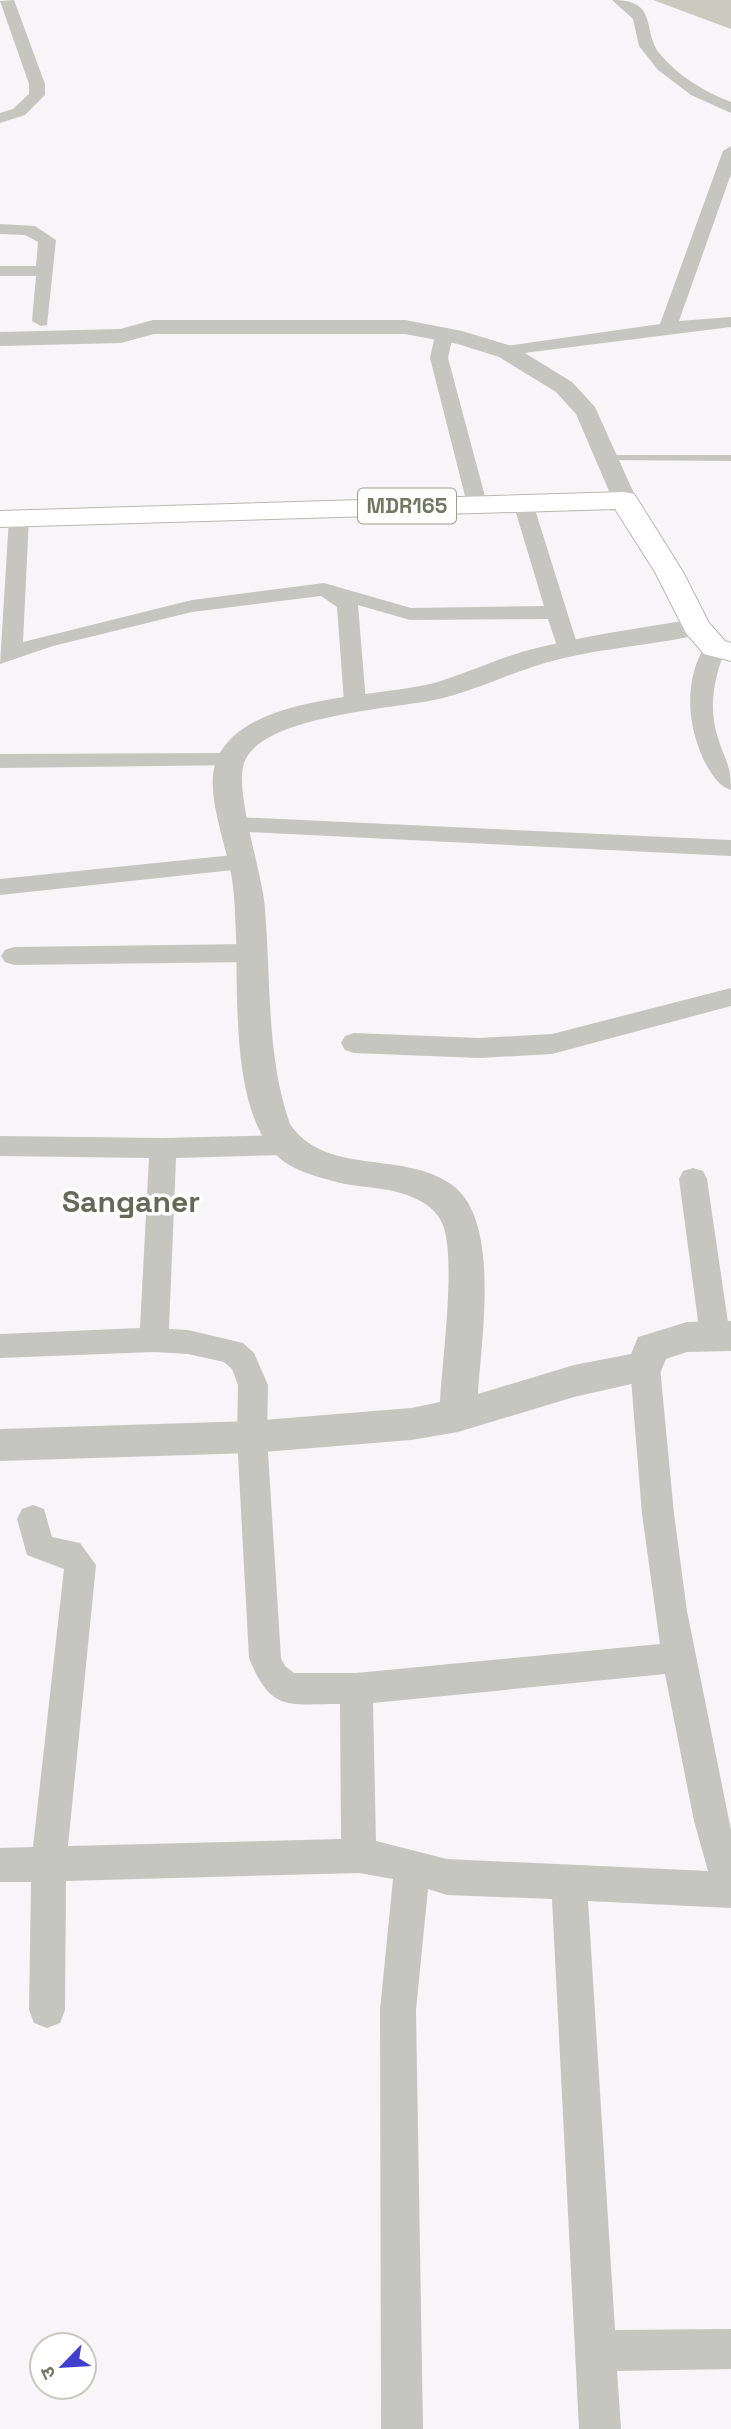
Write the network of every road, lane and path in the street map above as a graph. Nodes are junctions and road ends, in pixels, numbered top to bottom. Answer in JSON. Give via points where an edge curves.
{"nodes":[{"id":1,"x":7,"y":0,"type":"edge"},
{"id":2,"x":619,"y":0,"type":"edge"},
{"id":3,"x":731,"y":108,"type":"edge"},
{"id":4,"x":0,"y":118,"type":"edge"},
{"id":5,"x":731,"y":150,"type":"edge"},
{"id":6,"x":723,"y":196,"type":"edge"},
{"id":7,"x":0,"y":229,"type":"edge"},
{"id":8,"x":0,"y":271,"type":"edge"},
{"id":9,"x":46,"y":271,"type":"junction"},
{"id":10,"x":41,"y":321,"type":"junction"},
{"id":11,"x":0,"y":322,"type":"edge"},
{"id":12,"x":731,"y":323,"type":"edge"},
{"id":13,"x":153,"y":327,"type":"junction"},
{"id":14,"x":668,"y":328,"type":"junction"},
{"id":15,"x":444,"y":335,"type":"junction"},
{"id":16,"x":0,"y":339,"type":"edge"},
{"id":17,"x":507,"y":352,"type":"junction"},
{"id":18,"x":606,"y":457,"type":"junction"},
{"id":19,"x":731,"y":458,"type":"edge"},
{"id":20,"x":624,"y":500,"type":"junction"},
{"id":21,"x":477,"y":503,"type":"junction"},
{"id":22,"x":523,"y":503,"type":"junction"},
{"id":23,"x":9,"y":519,"type":"edge"},
{"id":24,"x":333,"y":591,"type":"junction"},
{"id":25,"x":557,"y":612,"type":"junction"},
{"id":26,"x":714,"y":642,"type":"edge"},
{"id":27,"x":568,"y":650,"type":"junction"},
{"id":28,"x":6,"y":654,"type":"edge"},
{"id":29,"x":355,"y":702,"type":"junction"},
{"id":30,"x":230,"y":760,"type":"junction"},
{"id":31,"x":0,"y":761,"type":"edge"},
{"id":32,"x":731,"y":782,"type":"edge"},
{"id":33,"x":236,"y":825,"type":"junction"},
{"id":34,"x":731,"y":848,"type":"edge"},
{"id":35,"x":243,"y":862,"type":"junction"},
{"id":36,"x":0,"y":887,"type":"edge"},
{"id":37,"x":252,"y":953,"type":"junction"},
{"id":38,"x":14,"y":957,"type":"dead end"},
{"id":39,"x":731,"y":998,"type":"edge"},
{"id":40,"x":354,"y":1043,"type":"dead end"},
{"id":41,"x":286,"y":1145,"type":"junction"},
{"id":42,"x":0,"y":1146,"type":"edge"},
{"id":43,"x":163,"y":1148,"type":"junction"},
{"id":44,"x":693,"y":1179,"type":"dead end"},
{"id":45,"x":723,"y":1336,"type":"edge"},
{"id":46,"x":154,"y":1340,"type":"junction"},
{"id":47,"x":0,"y":1346,"type":"edge"},
{"id":48,"x":645,"y":1367,"type":"junction"},
{"id":49,"x":458,"y":1416,"type":"junction"},
{"id":50,"x":252,"y":1437,"type":"junction"},
{"id":51,"x":0,"y":1446,"type":"edge"},
{"id":52,"x":33,"y":1519,"type":"dead end"},
{"id":53,"x":677,"y":1658,"type":"junction"},
{"id":54,"x":356,"y":1689,"type":"junction"},
{"id":55,"x":359,"y":1856,"type":"junction"},
{"id":56,"x":50,"y":1862,"type":"junction"},
{"id":57,"x":0,"y":1865,"type":"edge"},
{"id":58,"x":412,"y":1869,"type":"junction"},
{"id":59,"x":569,"y":1882,"type":"junction"},
{"id":60,"x":731,"y":1884,"type":"edge"},
{"id":61,"x":731,"y":1890,"type":"edge"},
{"id":62,"x":47,"y":2010,"type":"dead end"},
{"id":63,"x":731,"y":2349,"type":"edge"},
{"id":64,"x":594,"y":2351,"type":"junction"},
{"id":65,"x":401,"y":2429,"type":"edge"},
{"id":66,"x":600,"y":2429,"type":"edge"}],
"edges":[{"from":1,"to":4,"type":"street","via":[[37,84],[37,96],[19,112]]},
{"from":2,"to":3,"type":"street","via":[[644,24],[646,46],[659,62],[679,79]]},
{"from":5,"to":6,"type":"street"},
{"from":6,"to":14,"type":"street"},
{"from":7,"to":9,"type":"street","via":[[29,230],[43,236],[48,246]]},
{"from":8,"to":9,"type":"street"},
{"from":9,"to":10,"type":"street"},
{"from":10,"to":11,"type":"street"},
{"from":10,"to":13,"type":"street","via":[[124,318]]},
{"from":12,"to":14,"type":"street"},
{"from":13,"to":15,"type":"street","via":[[405,327]]},
{"from":13,"to":16,"type":"street","via":[[121,336]]},
{"from":14,"to":17,"type":"street"},
{"from":15,"to":17,"type":"street"},
{"from":15,"to":21,"type":"street","via":[[439,358]]},
{"from":17,"to":18,"type":"street","via":[[564,387],[587,412]]},
{"from":18,"to":19,"type":"lane"},
{"from":18,"to":20,"type":"street"},
{"from":20,"to":22,"type":"main road","number":"MDR165"},
{"from":20,"to":26,"type":"main road"},
{"from":21,"to":22,"type":"main road","number":"MDR165"},
{"from":21,"to":23,"type":"main road","number":"MDR165"},
{"from":22,"to":25,"type":"street"},
{"from":23,"to":28,"type":"street"},
{"from":24,"to":25,"type":"street","via":[[410,614]]},
{"from":24,"to":28,"type":"street","via":[[203,604]]},
{"from":24,"to":29,"type":"street","via":[[348,606]]},
{"from":25,"to":27,"type":"street"},
{"from":26,"to":27,"type":"street"},
{"from":26,"to":32,"type":"street","via":[[701,685],[702,723],[710,755]]},
{"from":27,"to":29,"type":"street","via":[[440,690]]},
{"from":29,"to":30,"type":"street","via":[[272,727],[253,737]]},
{"from":30,"to":31,"type":"street"},
{"from":30,"to":33,"type":"street","via":[[228,778]]},
{"from":33,"to":34,"type":"street"},
{"from":33,"to":35,"type":"street"},
{"from":35,"to":36,"type":"street"},
{"from":35,"to":37,"type":"street"},
{"from":37,"to":38,"type":"street"},
{"from":37,"to":41,"type":"street","via":[[265,1099],[272,1128]]},
{"from":39,"to":40,"type":"street","via":[[552,1044],[479,1048]]},
{"from":41,"to":43,"type":"street"},
{"from":41,"to":49,"type":"street","via":[[347,1172],[415,1182],[440,1192],[458,1212],[466,1231],[467,1255]]},
{"from":42,"to":43,"type":"street"},
{"from":43,"to":46,"type":"street"},
{"from":44,"to":45,"type":"street"},
{"from":45,"to":48,"type":"street","via":[[667,1341],[652,1348]]},
{"from":46,"to":47,"type":"street"},
{"from":46,"to":50,"type":"street","via":[[233,1352],[244,1362],[253,1385]]},
{"from":48,"to":49,"type":"street","via":[[574,1381]]},
{"from":48,"to":53,"type":"street","via":[[661,1550]]},
{"from":49,"to":50,"type":"street"},
{"from":50,"to":51,"type":"street"},
{"from":50,"to":54,"type":"street","via":[[265,1658],[272,1677],[289,1688]]},
{"from":52,"to":56,"type":"street","via":[[38,1545],[51,1552],[69,1553],[80,1565]]},
{"from":53,"to":54,"type":"street"},
{"from":53,"to":60,"type":"street"},
{"from":54,"to":55,"type":"street"},
{"from":55,"to":56,"type":"street"},
{"from":55,"to":58,"type":"street"},
{"from":56,"to":57,"type":"street"},
{"from":56,"to":62,"type":"street"},
{"from":58,"to":59,"type":"street","via":[[446,1877]]},
{"from":58,"to":65,"type":"street","via":[[397,2022]]},
{"from":59,"to":61,"type":"street"},
{"from":59,"to":64,"type":"street"},
{"from":63,"to":64,"type":"street"},
{"from":64,"to":66,"type":"street"}]}
